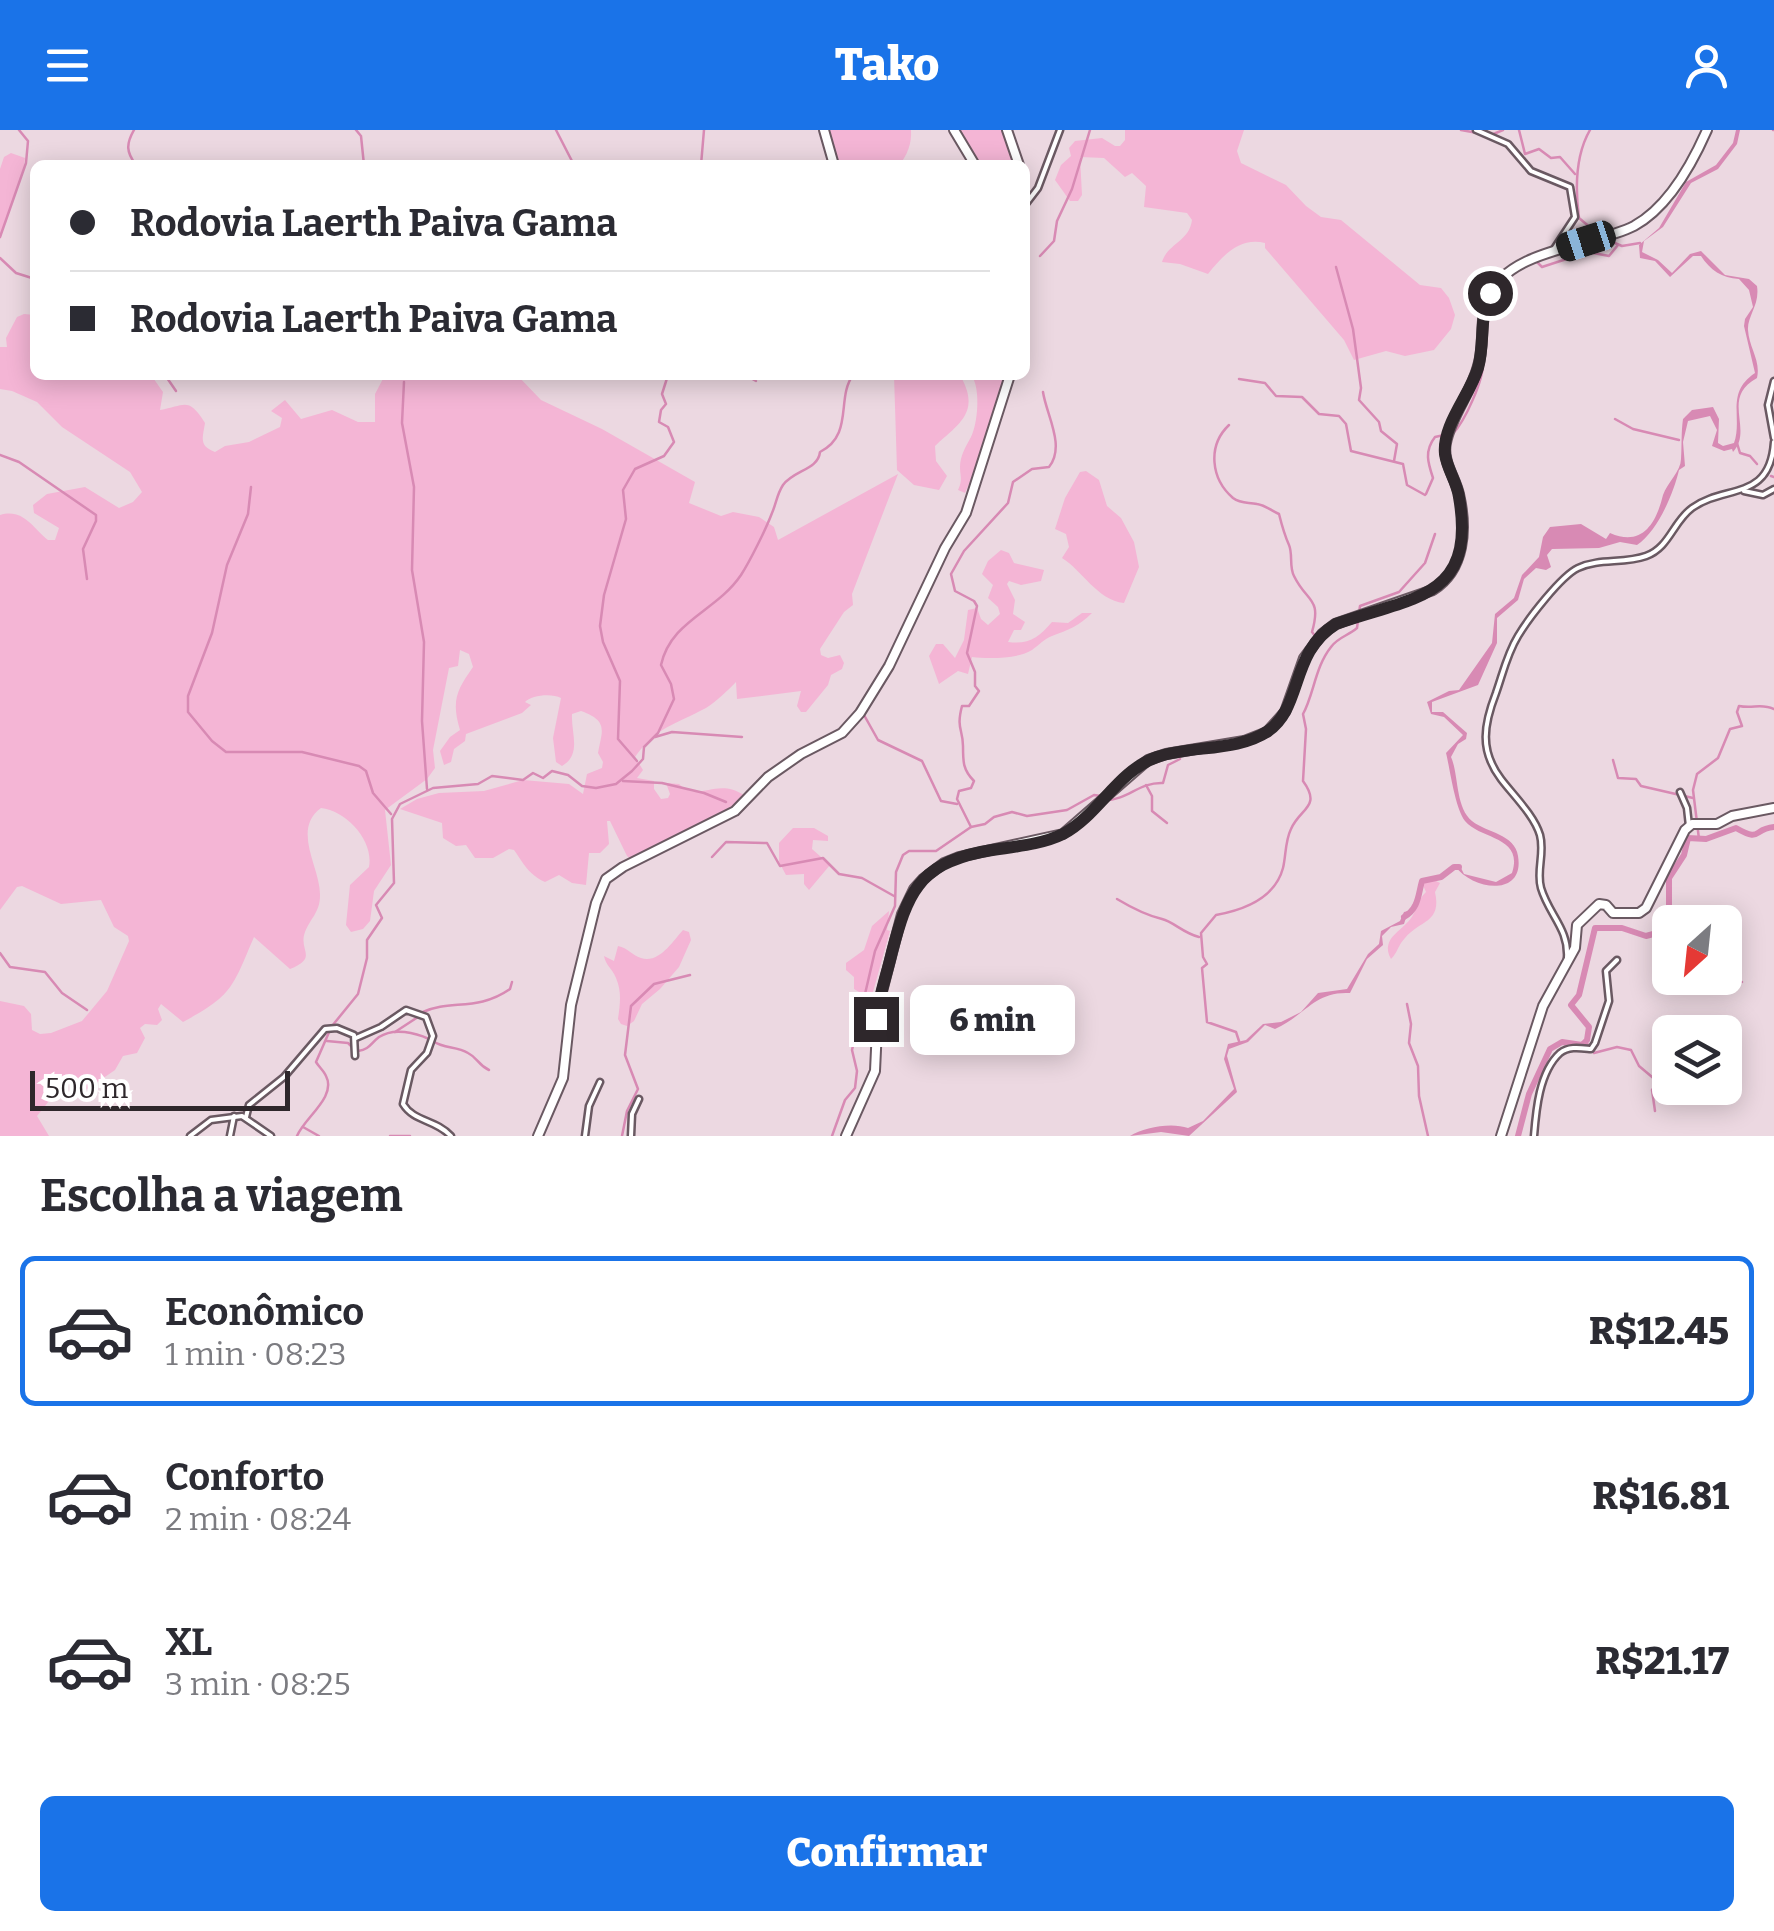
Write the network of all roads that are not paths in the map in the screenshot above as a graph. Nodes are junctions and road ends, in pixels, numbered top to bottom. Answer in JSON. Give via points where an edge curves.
{"nodes":[{"id":1,"x":824,"y":130,"type":"edge"},
{"id":2,"x":954,"y":130,"type":"edge"},
{"id":3,"x":1007,"y":130,"type":"edge"},
{"id":4,"x":1060,"y":130,"type":"edge"},
{"id":5,"x":1476,"y":130,"type":"edge"},
{"id":6,"x":1707,"y":130,"type":"edge"},
{"id":7,"x":833,"y":160,"type":"edge"},
{"id":8,"x":973,"y":160,"type":"edge"},
{"id":9,"x":1016,"y":160,"type":"edge"},
{"id":10,"x":1030,"y":198,"type":"edge"},
{"id":11,"x":1550,"y":252,"type":"junction"},
{"id":12,"x":1008,"y":380,"type":"edge"},
{"id":13,"x":1774,"y":381,"type":"edge"},
{"id":14,"x":1774,"y":440,"type":"edge"},
{"id":15,"x":1774,"y":489,"type":"edge"},
{"id":16,"x":1744,"y":491,"type":"junction"},
{"id":17,"x":1680,"y":792,"type":"dead end"},
{"id":18,"x":1774,"y":808,"type":"edge"},
{"id":19,"x":1695,"y":824,"type":"junction"},
{"id":20,"x":1617,"y":960,"type":"dead end"},
{"id":21,"x":1566,"y":968,"type":"junction"},
{"id":22,"x":356,"y":1038,"type":"junction"},
{"id":23,"x":355,"y":1056,"type":"dead end"},
{"id":24,"x":600,"y":1082,"type":"dead end"},
{"id":25,"x":639,"y":1099,"type":"dead end"},
{"id":26,"x":234,"y":1116,"type":"junction"},
{"id":27,"x":246,"y":1116,"type":"junction"},
{"id":28,"x":190,"y":1136,"type":"edge"},
{"id":29,"x":230,"y":1136,"type":"edge"},
{"id":30,"x":272,"y":1136,"type":"edge"},
{"id":31,"x":451,"y":1136,"type":"edge"},
{"id":32,"x":538,"y":1136,"type":"edge"},
{"id":33,"x":585,"y":1136,"type":"edge"},
{"id":34,"x":631,"y":1136,"type":"edge"},
{"id":35,"x":846,"y":1136,"type":"edge"},
{"id":36,"x":1502,"y":1136,"type":"edge"},
{"id":37,"x":1534,"y":1136,"type":"edge"}],
"edges":[{"from":1,"to":7,"type":"street"},
{"from":2,"to":8,"type":"street"},
{"from":3,"to":9,"type":"street"},
{"from":4,"to":10,"type":"street"},
{"from":5,"to":11,"type":"street","via":[[1506,143],[1530,171],[1570,187],[1575,217]]},
{"from":6,"to":11,"type":"street","via":[[1682,177],[1645,218]]},
{"from":11,"to":35,"type":"street","via":[[1508,274],[1486,304],[1478,367],[1445,448],[1461,513],[1460,555],[1451,576],[1433,590],[1322,634],[1304,658],[1285,712],[1267,732],[1148,760],[1062,834],[958,857],[922,879],[902,914],[878,1007],[875,1072]]},
{"from":12,"to":32,"type":"street","via":[[966,513],[860,713],[842,733],[768,778],[735,811],[606,879],[571,1006],[563,1078]]},
{"from":13,"to":14,"type":"street","via":[[1768,405]]},
{"from":14,"to":16,"type":"street","via":[[1764,474]]},
{"from":15,"to":16,"type":"street","via":[[1763,495]]},
{"from":16,"to":21,"type":"street","via":[[1692,508],[1650,554],[1574,570],[1507,656],[1489,708],[1485,750],[1540,835],[1542,890],[1564,931]]},
{"from":17,"to":19,"type":"street"},
{"from":18,"to":19,"type":"street"},
{"from":19,"to":21,"type":"street","via":[[1646,908],[1623,914],[1596,905],[1577,925]]},
{"from":20,"to":37,"type":"street","via":[[1606,971],[1609,1001],[1595,1043],[1557,1057],[1538,1099]]},
{"from":21,"to":36,"type":"street","via":[[1545,1002]]},
{"from":22,"to":23,"type":"street"},
{"from":22,"to":27,"type":"street","via":[[326,1029]]},
{"from":22,"to":31,"type":"street","via":[[406,1010],[426,1017],[433,1036],[410,1070],[403,1104]]},
{"from":24,"to":33,"type":"street"},
{"from":25,"to":34,"type":"street"},
{"from":26,"to":27,"type":"street"},
{"from":26,"to":28,"type":"street","via":[[212,1120]]},
{"from":26,"to":29,"type":"street"},
{"from":27,"to":30,"type":"street"}]}
